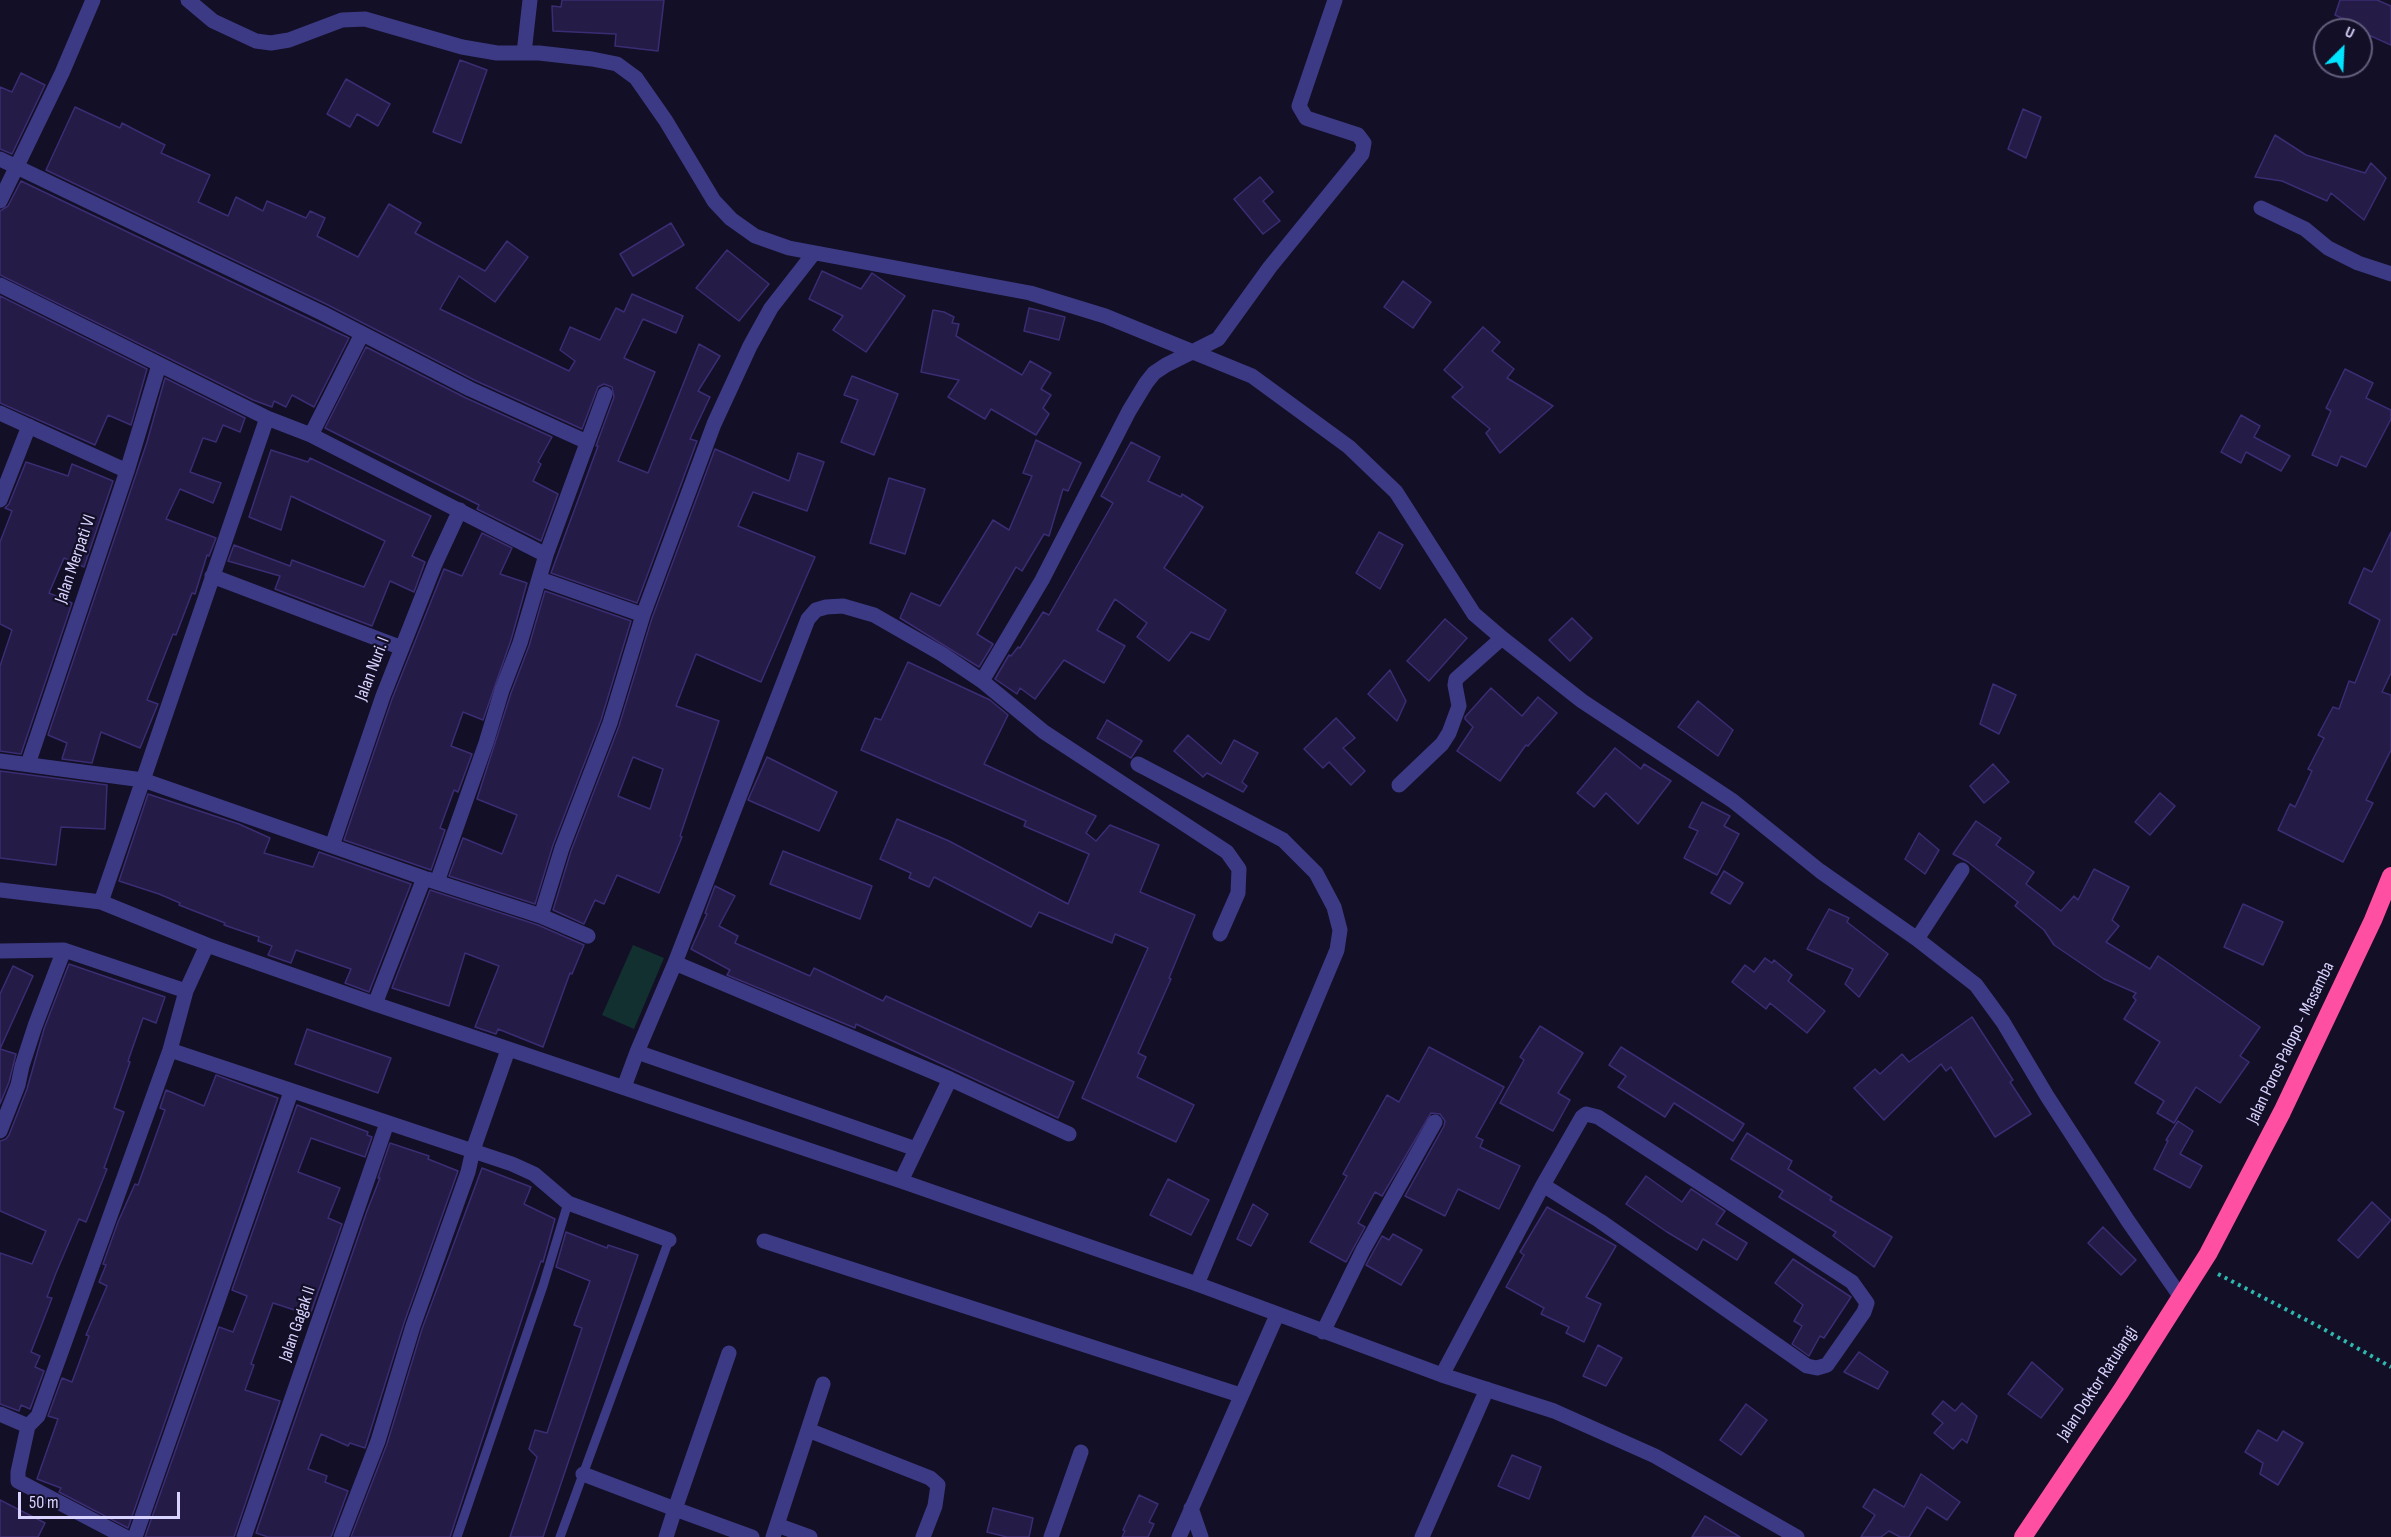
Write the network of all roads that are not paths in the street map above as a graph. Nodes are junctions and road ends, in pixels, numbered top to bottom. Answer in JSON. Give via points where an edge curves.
{"nodes":[{"id":1,"x":93,"y":0,"type":"edge"},
{"id":2,"x":188,"y":0,"type":"edge"},
{"id":3,"x":530,"y":0,"type":"edge"},
{"id":4,"x":1335,"y":0,"type":"edge"},
{"id":5,"x":524,"y":53,"type":"junction"},
{"id":6,"x":0,"y":159,"type":"edge"},
{"id":7,"x":16,"y":166,"type":"junction"},
{"id":8,"x":0,"y":201,"type":"edge"},
{"id":9,"x":2261,"y":208,"type":"dead end"},
{"id":10,"x":814,"y":253,"type":"junction"},
{"id":11,"x":2391,"y":274,"type":"edge"},
{"id":12,"x":0,"y":285,"type":"edge"},
{"id":13,"x":362,"y":334,"type":"junction"},
{"id":14,"x":1196,"y":351,"type":"junction"},
{"id":15,"x":159,"y":365,"type":"junction"},
{"id":16,"x":605,"y":394,"type":"dead end"},
{"id":17,"x":0,"y":413,"type":"edge"},
{"id":18,"x":267,"y":418,"type":"junction"},
{"id":19,"x":29,"y":426,"type":"junction"},
{"id":20,"x":311,"y":435,"type":"junction"},
{"id":21,"x":587,"y":442,"type":"junction"},
{"id":22,"x":127,"y":471,"type":"junction"},
{"id":23,"x":0,"y":500,"type":"edge"},
{"id":24,"x":460,"y":510,"type":"junction"},
{"id":25,"x":546,"y":555,"type":"junction"},
{"id":26,"x":212,"y":576,"type":"junction"},
{"id":27,"x":540,"y":579,"type":"junction"},
{"id":28,"x":643,"y":615,"type":"junction"},
{"id":29,"x":1502,"y":638,"type":"junction"},
{"id":30,"x":402,"y":648,"type":"junction"},
{"id":31,"x":982,"y":681,"type":"junction"},
{"id":32,"x":0,"y":761,"type":"edge"},
{"id":33,"x":28,"y":764,"type":"junction"},
{"id":34,"x":1138,"y":764,"type":"dead end"},
{"id":35,"x":143,"y":780,"type":"junction"},
{"id":36,"x":1399,"y":784,"type":"dead end"},
{"id":37,"x":332,"y":846,"type":"junction"},
{"id":38,"x":1962,"y":870,"type":"dead end"},
{"id":39,"x":2391,"y":876,"type":"edge"},
{"id":40,"x":431,"y":880,"type":"junction"},
{"id":41,"x":0,"y":890,"type":"edge"},
{"id":42,"x":101,"y":902,"type":"junction"},
{"id":43,"x":541,"y":916,"type":"junction"},
{"id":44,"x":1220,"y":934,"type":"dead end"},
{"id":45,"x":588,"y":936,"type":"dead end"},
{"id":46,"x":1918,"y":937,"type":"junction"},
{"id":47,"x":207,"y":945,"type":"junction"},
{"id":48,"x":64,"y":950,"type":"junction"},
{"id":49,"x":0,"y":951,"type":"edge"},
{"id":50,"x":675,"y":963,"type":"junction"},
{"id":51,"x":186,"y":991,"type":"junction"},
{"id":52,"x":375,"y":1004,"type":"junction"},
{"id":53,"x":170,"y":1050,"type":"junction"},
{"id":54,"x":508,"y":1050,"type":"junction"},
{"id":55,"x":637,"y":1052,"type":"junction"},
{"id":56,"x":950,"y":1079,"type":"junction"},
{"id":57,"x":624,"y":1087,"type":"junction"},
{"id":58,"x":291,"y":1092,"type":"junction"},
{"id":59,"x":1435,"y":1122,"type":"dead end"},
{"id":60,"x":387,"y":1123,"type":"junction"},
{"id":61,"x":0,"y":1131,"type":"edge"},
{"id":62,"x":1069,"y":1134,"type":"dead end"},
{"id":63,"x":916,"y":1149,"type":"junction"},
{"id":64,"x":473,"y":1150,"type":"junction"},
{"id":65,"x":901,"y":1181,"type":"junction"},
{"id":66,"x":1543,"y":1185,"type":"junction"},
{"id":67,"x":568,"y":1203,"type":"junction"},
{"id":68,"x":669,"y":1240,"type":"joint"},
{"id":69,"x":764,"y":1241,"type":"dead end"},
{"id":70,"x":2205,"y":1260,"type":"joint"},
{"id":71,"x":1197,"y":1284,"type":"junction"},
{"id":72,"x":2180,"y":1296,"type":"junction"},
{"id":73,"x":1277,"y":1315,"type":"junction"},
{"id":74,"x":1323,"y":1332,"type":"junction"},
{"id":75,"x":729,"y":1353,"type":"dead end"},
{"id":76,"x":1442,"y":1375,"type":"junction"},
{"id":77,"x":823,"y":1384,"type":"dead end"},
{"id":78,"x":1487,"y":1389,"type":"junction"},
{"id":79,"x":1240,"y":1395,"type":"junction"},
{"id":80,"x":0,"y":1414,"type":"edge"},
{"id":81,"x":28,"y":1426,"type":"junction"},
{"id":82,"x":808,"y":1430,"type":"junction"},
{"id":83,"x":1081,"y":1452,"type":"dead end"},
{"id":84,"x":583,"y":1474,"type":"junction"},
{"id":85,"x":1191,"y":1508,"type":"junction"},
{"id":86,"x":675,"y":1509,"type":"junction"},
{"id":87,"x":775,"y":1531,"type":"edge"},
{"id":88,"x":124,"y":1537,"type":"edge"},
{"id":89,"x":135,"y":1537,"type":"edge"},
{"id":90,"x":244,"y":1537,"type":"edge"},
{"id":91,"x":342,"y":1537,"type":"edge"},
{"id":92,"x":457,"y":1537,"type":"edge"},
{"id":93,"x":560,"y":1537,"type":"edge"},
{"id":94,"x":666,"y":1537,"type":"edge"},
{"id":95,"x":752,"y":1537,"type":"edge"},
{"id":96,"x":810,"y":1537,"type":"edge"},
{"id":97,"x":923,"y":1537,"type":"edge"},
{"id":98,"x":1051,"y":1537,"type":"edge"},
{"id":99,"x":1179,"y":1537,"type":"edge"},
{"id":100,"x":1201,"y":1537,"type":"edge"},
{"id":101,"x":1422,"y":1537,"type":"edge"},
{"id":102,"x":1797,"y":1537,"type":"edge"},
{"id":103,"x":2023,"y":1537,"type":"edge"}],
"edges":[{"from":1,"to":7,"type":"street"},
{"from":2,"to":5,"type":"street","via":[[213,21],[256,41],[289,40],[342,20],[365,19],[462,47]]},
{"from":3,"to":5,"type":"street"},
{"from":4,"to":14,"type":"street","via":[[1299,106],[1306,118],[1358,135],[1364,143],[1362,154],[1270,267],[1224,332]]},
{"from":5,"to":10,"type":"street","via":[[610,62],[627,71],[661,114],[714,201],[731,219],[754,236]]},
{"from":6,"to":7,"type":"street"},
{"from":7,"to":8,"type":"street"},
{"from":7,"to":13,"type":"street"},
{"from":9,"to":11,"type":"street","via":[[2305,229],[2328,248]]},
{"from":10,"to":14,"type":"street","via":[[1030,293],[1105,316]]},
{"from":10,"to":28,"type":"street","via":[[771,308],[741,365],[714,424]]},
{"from":12,"to":15,"type":"street"},
{"from":13,"to":20,"type":"street"},
{"from":13,"to":21,"type":"street"},
{"from":14,"to":29,"type":"street","via":[[1252,376],[1349,447],[1396,492],[1474,614]]},
{"from":14,"to":31,"type":"street","via":[[1166,365],[1146,383],[1042,580]]},
{"from":15,"to":18,"type":"street"},
{"from":15,"to":22,"type":"street","name":"Jalan Merpati VI"},
{"from":16,"to":21,"type":"street"},
{"from":17,"to":19,"type":"street"},
{"from":18,"to":20,"type":"street"},
{"from":18,"to":26,"type":"street"},
{"from":19,"to":22,"type":"street"},
{"from":19,"to":23,"type":"street"},
{"from":20,"to":24,"type":"street"},
{"from":21,"to":25,"type":"street"},
{"from":22,"to":33,"type":"street","name":"Jalan Merpati VI"},
{"from":24,"to":25,"type":"street"},
{"from":24,"to":30,"type":"street","name":"Jalan Nuri. I"},
{"from":25,"to":27,"type":"street"},
{"from":26,"to":30,"type":"street"},
{"from":26,"to":35,"type":"street"},
{"from":27,"to":28,"type":"street"},
{"from":27,"to":40,"type":"street","via":[[472,783]]},
{"from":28,"to":43,"type":"street","via":[[610,723],[562,848]]},
{"from":29,"to":36,"type":"street","via":[[1456,679],[1459,706],[1449,733]]},
{"from":29,"to":46,"type":"street","via":[[1582,701],[1733,801],[1820,871]]},
{"from":30,"to":37,"type":"street","name":"Jalan Nuri. I"},
{"from":31,"to":44,"type":"street","via":[[1044,732],[1227,852],[1239,869],[1238,893]]},
{"from":31,"to":50,"type":"street","via":[[874,615],[843,606],[816,610],[808,618]]},
{"from":32,"to":33,"type":"street"},
{"from":33,"to":35,"type":"street"},
{"from":34,"to":71,"type":"street","via":[[1283,840],[1316,873],[1334,907],[1340,930],[1337,950]]},
{"from":35,"to":37,"type":"street"},
{"from":35,"to":42,"type":"street"},
{"from":37,"to":40,"type":"street"},
{"from":38,"to":46,"type":"street"},
{"from":39,"to":70,"type":"highway","name":"Jalan Poros Palopo - Masamba","via":[[2332,1008]]},
{"from":40,"to":43,"type":"street"},
{"from":40,"to":52,"type":"street"},
{"from":41,"to":42,"type":"street"},
{"from":42,"to":47,"type":"street"},
{"from":43,"to":45,"type":"street"},
{"from":46,"to":72,"type":"street","via":[[1989,1000],[2047,1096]]},
{"from":47,"to":51,"type":"street"},
{"from":47,"to":52,"type":"street"},
{"from":48,"to":49,"type":"street"},
{"from":48,"to":51,"type":"street"},
{"from":48,"to":61,"type":"street"},
{"from":50,"to":55,"type":"street"},
{"from":50,"to":56,"type":"street"},
{"from":51,"to":53,"type":"street"},
{"from":52,"to":54,"type":"street"},
{"from":53,"to":58,"type":"street"},
{"from":53,"to":81,"type":"street","via":[[38,1416]]},
{"from":54,"to":57,"type":"street"},
{"from":54,"to":64,"type":"street"},
{"from":55,"to":57,"type":"street"},
{"from":55,"to":63,"type":"street"},
{"from":56,"to":62,"type":"street"},
{"from":56,"to":63,"type":"street"},
{"from":57,"to":65,"type":"street"},
{"from":58,"to":60,"type":"street"},
{"from":58,"to":89,"type":"street"},
{"from":59,"to":74,"type":"street"},
{"from":60,"to":64,"type":"street"},
{"from":60,"to":90,"type":"street","name":"Jalan Gagak II"},
{"from":63,"to":65,"type":"street"},
{"from":64,"to":67,"type":"street","via":[[534,1174]]},
{"from":64,"to":91,"type":"street","via":[[378,1441]]},
{"from":65,"to":71,"type":"street"},
{"from":66,"to":66,"type":"street","via":[[1582,1117],[1591,1114],[1852,1282],[1867,1302],[1864,1312],[1827,1365],[1807,1366]]},
{"from":66,"to":76,"type":"street"},
{"from":67,"to":68,"type":"street"},
{"from":67,"to":92,"type":"lane"},
{"from":68,"to":84,"type":"lane"},
{"from":69,"to":79,"type":"street"},
{"from":70,"to":72,"type":"highway","name":"Jalan Doktor Ratulangi"},
{"from":71,"to":73,"type":"street"},
{"from":72,"to":103,"type":"highway","name":"Jalan Doktor Ratulangi"},
{"from":73,"to":74,"type":"street"},
{"from":73,"to":79,"type":"street"},
{"from":74,"to":76,"type":"street"},
{"from":75,"to":86,"type":"street"},
{"from":76,"to":78,"type":"street"},
{"from":77,"to":82,"type":"street"},
{"from":78,"to":101,"type":"street"},
{"from":78,"to":102,"type":"street","via":[[1554,1411],[1655,1456]]},
{"from":79,"to":85,"type":"street"},
{"from":80,"to":81,"type":"street"},
{"from":81,"to":88,"type":"street","via":[[18,1481]]},
{"from":82,"to":87,"type":"street"},
{"from":82,"to":97,"type":"street","via":[[930,1478],[938,1485]]},
{"from":83,"to":98,"type":"street"},
{"from":84,"to":86,"type":"street"},
{"from":84,"to":93,"type":"lane"},
{"from":85,"to":99,"type":"street"},
{"from":85,"to":100,"type":"street"},
{"from":86,"to":94,"type":"street"},
{"from":86,"to":95,"type":"street"},
{"from":87,"to":96,"type":"street"}]}
